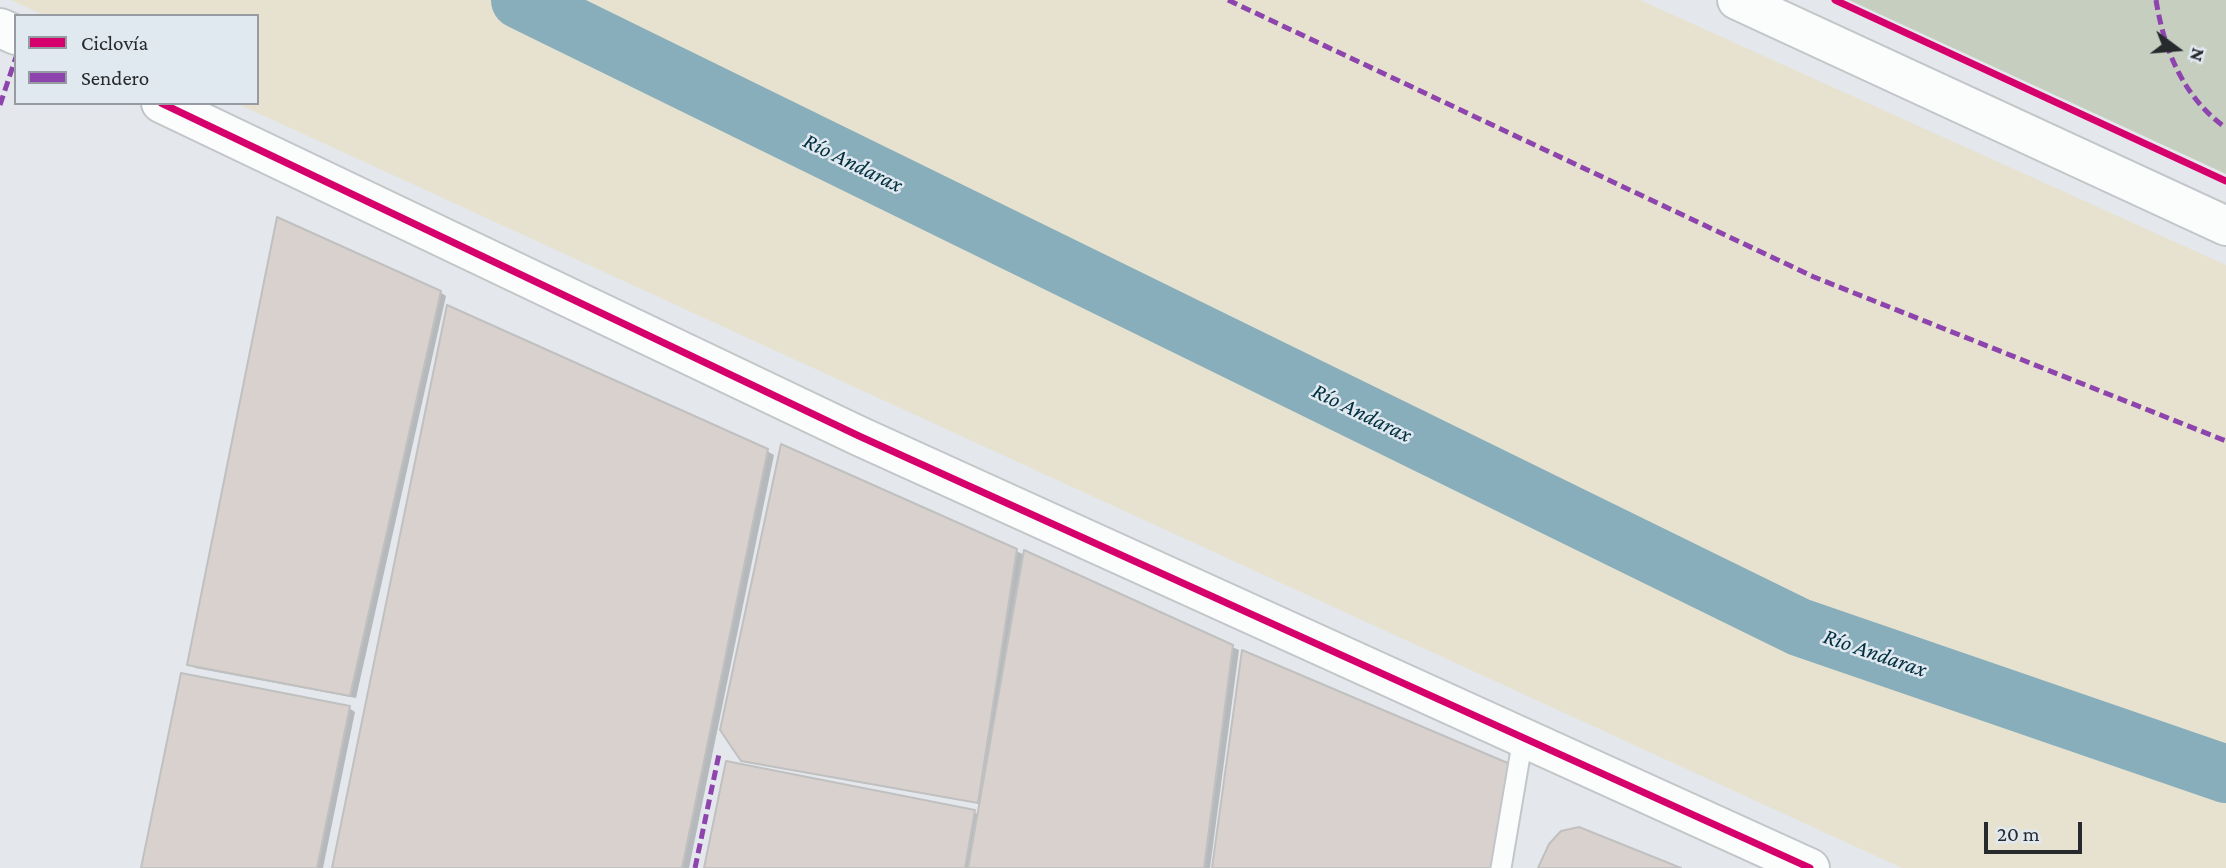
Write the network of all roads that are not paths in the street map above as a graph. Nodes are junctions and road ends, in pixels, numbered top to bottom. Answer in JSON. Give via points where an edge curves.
{"nodes":[{"id":1,"x":1738,"y":0,"type":"edge"},
{"id":2,"x":165,"y":105,"type":"edge"},
{"id":3,"x":2226,"y":226,"type":"edge"},
{"id":4,"x":1522,"y":738,"type":"junction"},
{"id":5,"x":1501,"y":868,"type":"edge"},
{"id":6,"x":1810,"y":868,"type":"edge"}],
"edges":[{"from":1,"to":3,"type":"street"},
{"from":2,"to":4,"type":"street","via":[[859,436]]},
{"from":4,"to":5,"type":"lane"},
{"from":4,"to":6,"type":"street"}]}
